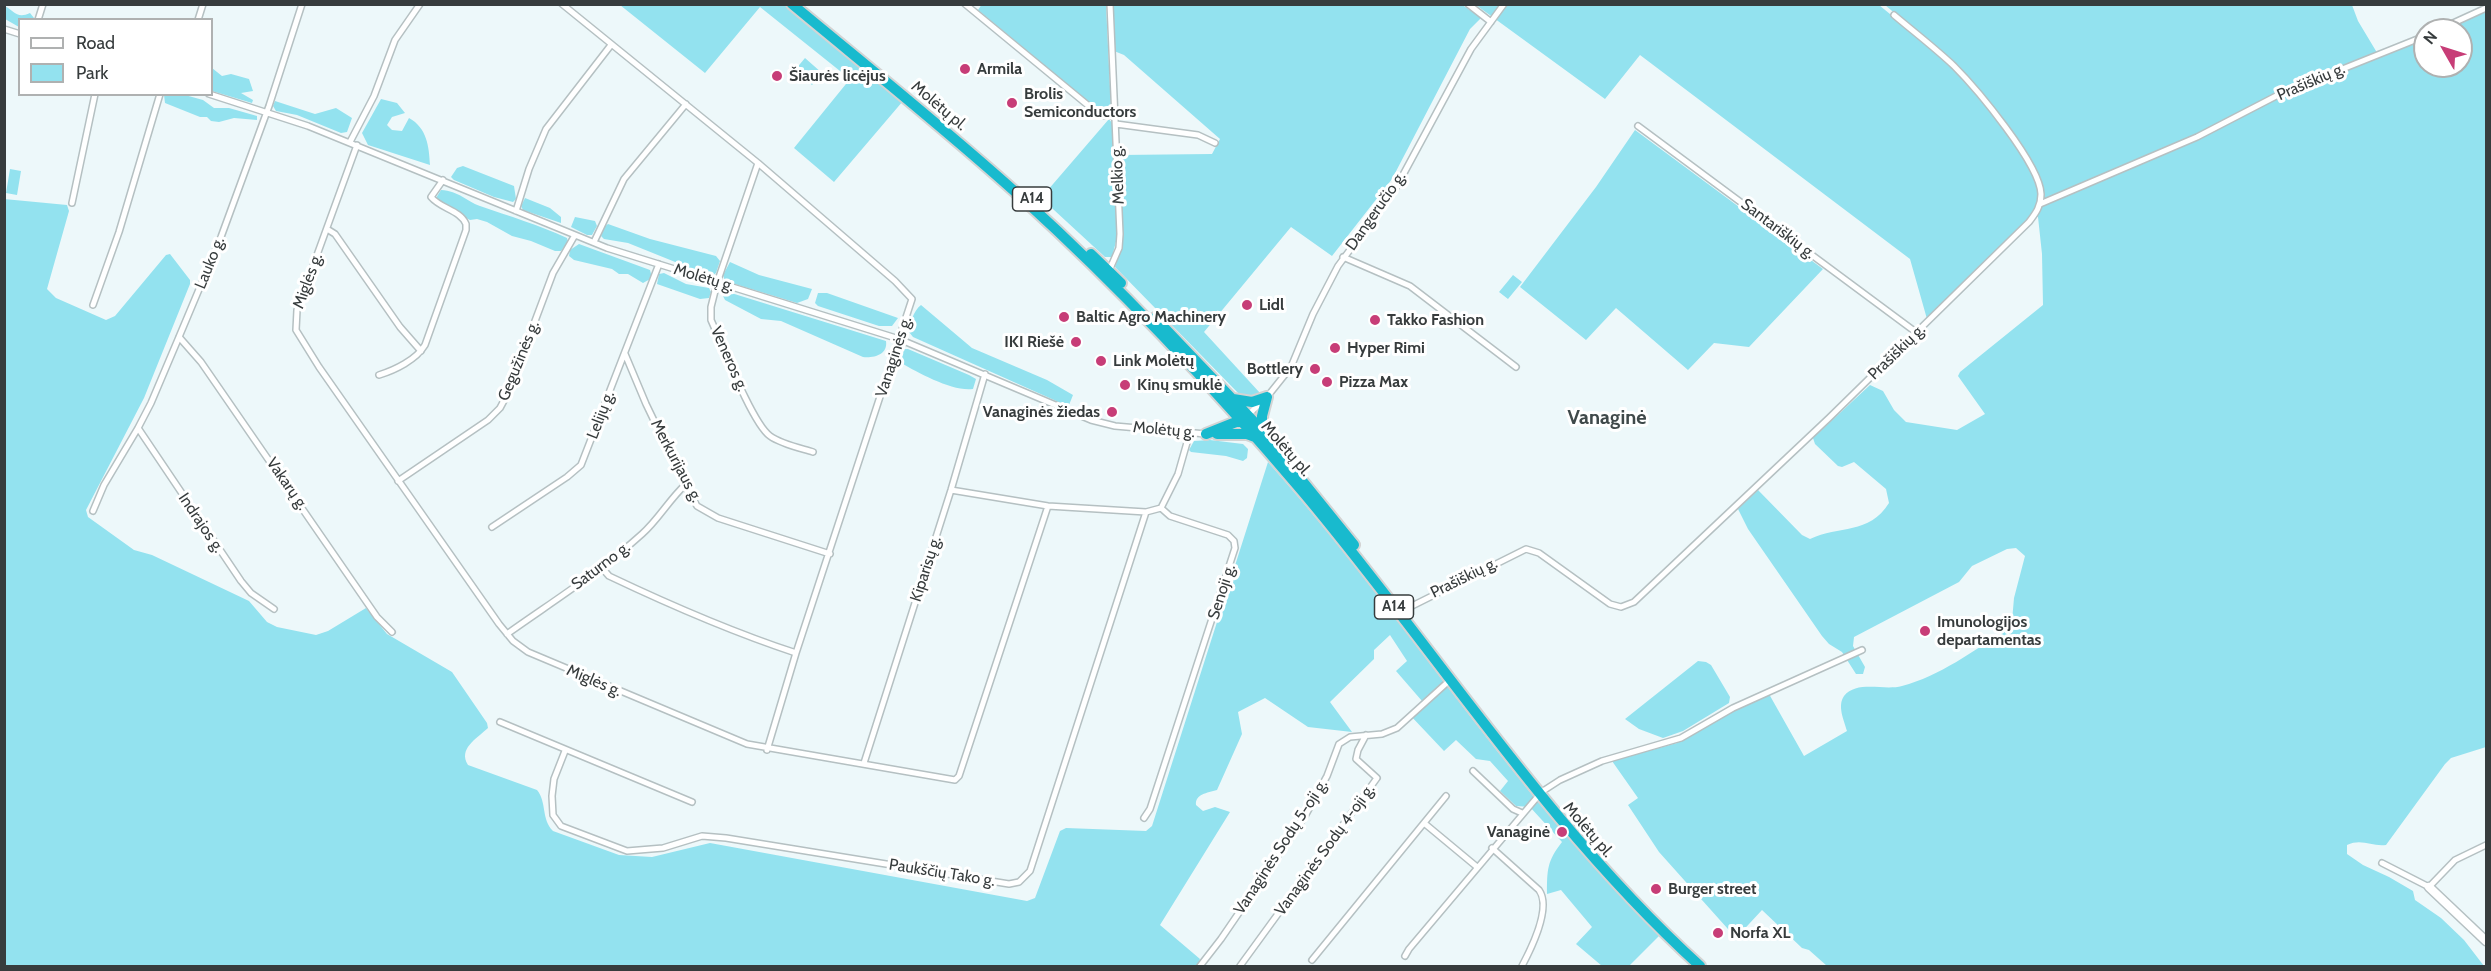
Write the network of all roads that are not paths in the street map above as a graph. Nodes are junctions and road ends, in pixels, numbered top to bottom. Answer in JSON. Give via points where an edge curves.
{"nodes":[{"id":1,"x":302,"y":4,"type":"edge"},
{"id":2,"x":420,"y":4,"type":"edge"},
{"id":3,"x":561,"y":4,"type":"edge"},
{"id":4,"x":792,"y":4,"type":"edge"},
{"id":5,"x":803,"y":4,"type":"edge"},
{"id":6,"x":965,"y":4,"type":"edge"},
{"id":7,"x":1110,"y":4,"type":"edge"},
{"id":8,"x":1468,"y":4,"type":"edge"},
{"id":9,"x":1504,"y":4,"type":"edge"},
{"id":10,"x":2487,"y":8,"type":"edge"},
{"id":11,"x":1894,"y":15,"type":"dead end"},
{"id":12,"x":2465,"y":18,"type":"edge"},
{"id":13,"x":1491,"y":22,"type":"junction"},
{"id":14,"x":2413,"y":41,"type":"edge"},
{"id":15,"x":611,"y":45,"type":"junction"},
{"id":16,"x":213,"y":95,"type":"edge"},
{"id":17,"x":95,"y":96,"type":"edge"},
{"id":18,"x":159,"y":96,"type":"edge"},
{"id":19,"x":686,"y":104,"type":"junction"},
{"id":20,"x":266,"y":112,"type":"junction"},
{"id":21,"x":1116,"y":116,"type":"junction"},
{"id":22,"x":1116,"y":124,"type":"junction"},
{"id":23,"x":1638,"y":126,"type":"dead end"},
{"id":24,"x":350,"y":142,"type":"junction"},
{"id":25,"x":1215,"y":143,"type":"dead end"},
{"id":26,"x":357,"y":145,"type":"junction"},
{"id":27,"x":758,"y":163,"type":"junction"},
{"id":28,"x":443,"y":180,"type":"junction"},
{"id":29,"x":72,"y":203,"type":"dead end"},
{"id":30,"x":2040,"y":204,"type":"junction"},
{"id":31,"x":516,"y":211,"type":"junction"},
{"id":32,"x":327,"y":229,"type":"junction"},
{"id":33,"x":575,"y":235,"type":"junction"},
{"id":34,"x":594,"y":242,"type":"junction"},
{"id":35,"x":1343,"y":257,"type":"junction"},
{"id":36,"x":659,"y":264,"type":"junction"},
{"id":37,"x":1109,"y":271,"type":"junction"},
{"id":38,"x":717,"y":283,"type":"junction"},
{"id":39,"x":93,"y":305,"type":"dead end"},
{"id":40,"x":1917,"y":333,"type":"junction"},
{"id":41,"x":179,"y":338,"type":"junction"},
{"id":42,"x":899,"y":339,"type":"junction"},
{"id":43,"x":421,"y":351,"type":"junction"},
{"id":44,"x":625,"y":354,"type":"junction"},
{"id":45,"x":1516,"y":367,"type":"dead end"},
{"id":46,"x":984,"y":374,"type":"junction"},
{"id":47,"x":379,"y":375,"type":"dead end"},
{"id":48,"x":1267,"y":397,"type":"junction"},
{"id":49,"x":1230,"y":402,"type":"junction"},
{"id":50,"x":1245,"y":416,"type":"junction"},
{"id":51,"x":138,"y":428,"type":"junction"},
{"id":52,"x":1223,"y":431,"type":"junction"},
{"id":53,"x":1190,"y":432,"type":"junction"},
{"id":54,"x":1259,"y":432,"type":"junction"},
{"id":55,"x":1206,"y":434,"type":"joint"},
{"id":56,"x":813,"y":452,"type":"dead end"},
{"id":57,"x":398,"y":481,"type":"junction"},
{"id":58,"x":685,"y":485,"type":"junction"},
{"id":59,"x":951,"y":490,"type":"junction"},
{"id":60,"x":1048,"y":506,"type":"junction"},
{"id":61,"x":1161,"y":508,"type":"junction"},
{"id":62,"x":93,"y":511,"type":"dead end"},
{"id":63,"x":1146,"y":512,"type":"junction"},
{"id":64,"x":492,"y":527,"type":"dead end"},
{"id":65,"x":830,"y":554,"type":"junction"},
{"id":66,"x":602,"y":568,"type":"junction"},
{"id":67,"x":274,"y":609,"type":"dead end"},
{"id":68,"x":1404,"y":610,"type":"junction"},
{"id":69,"x":392,"y":632,"type":"dead end"},
{"id":70,"x":507,"y":634,"type":"junction"},
{"id":71,"x":1862,"y":650,"type":"dead end"},
{"id":72,"x":796,"y":653,"type":"junction"},
{"id":73,"x":1450,"y":680,"type":"junction"},
{"id":74,"x":500,"y":722,"type":"dead end"},
{"id":75,"x":1366,"y":735,"type":"junction"},
{"id":76,"x":767,"y":750,"type":"junction"},
{"id":77,"x":565,"y":751,"type":"junction"},
{"id":78,"x":864,"y":763,"type":"junction"},
{"id":79,"x":1473,"y":771,"type":"dead end"},
{"id":80,"x":1541,"y":793,"type":"junction"},
{"id":81,"x":1446,"y":796,"type":"dead end"},
{"id":82,"x":692,"y":802,"type":"dead end"},
{"id":83,"x":1522,"y":813,"type":"junction"},
{"id":84,"x":1144,"y":818,"type":"dead end"},
{"id":85,"x":1424,"y":823,"type":"junction"},
{"id":86,"x":2487,"y":845,"type":"edge"},
{"id":87,"x":1492,"y":848,"type":"junction"},
{"id":88,"x":2382,"y":863,"type":"dead end"},
{"id":89,"x":1477,"y":867,"type":"junction"},
{"id":90,"x":2429,"y":886,"type":"junction"},
{"id":91,"x":2475,"y":930,"type":"junction"},
{"id":92,"x":2487,"y":941,"type":"edge"},
{"id":93,"x":2487,"y":947,"type":"edge"},
{"id":94,"x":1405,"y":956,"type":"dead end"},
{"id":95,"x":1312,"y":960,"type":"dead end"},
{"id":96,"x":1200,"y":966,"type":"edge"},
{"id":97,"x":1240,"y":966,"type":"edge"},
{"id":98,"x":1522,"y":966,"type":"edge"},
{"id":99,"x":1700,"y":966,"type":"edge"},
{"id":100,"x":1709,"y":966,"type":"edge"}],
"edges":[{"from":1,"to":20,"type":"street","name":"Lauko g."},
{"from":2,"to":24,"type":"street","via":[[395,40],[374,96]]},
{"from":3,"to":15,"type":"street","name":"Vanaginės g."},
{"from":4,"to":49,"type":"highway","name":"Molėtų pl.","number":"A14","via":[[942,128],[1054,228]]},
{"from":5,"to":37,"type":"highway","name":"Molėtų pl.","number":"A14","via":[[952,127]]},
{"from":6,"to":21,"type":"street","via":[[1101,116]]},
{"from":7,"to":21,"type":"street","name":"Melkio g."},
{"from":8,"to":13,"type":"street"},
{"from":9,"to":13,"type":"street","name":"Dangeručio g."},
{"from":10,"to":12,"type":"street"},
{"from":11,"to":30,"type":"street","via":[[1955,67],[2025,154],[2038,178]]},
{"from":13,"to":35,"type":"street","name":"Dangeručio g.","via":[[1452,82],[1397,186]]},
{"from":14,"to":30,"type":"street","name":"Prašiškių g.","via":[[2280,94],[2197,137]]},
{"from":15,"to":19,"type":"street","name":"Vanaginės g."},
{"from":15,"to":31,"type":"street","via":[[546,129]]},
{"from":16,"to":20,"type":"street","name":"Molėtų g."},
{"from":17,"to":29,"type":"street"},
{"from":18,"to":39,"type":"street"},
{"from":19,"to":27,"type":"street","name":"Vanaginės g."},
{"from":19,"to":34,"type":"street","via":[[620,183]]},
{"from":20,"to":24,"type":"street","name":"Molėtų g."},
{"from":20,"to":41,"type":"street","name":"Lauko g."},
{"from":21,"to":22,"type":"street","name":"Melkio g."},
{"from":22,"to":25,"type":"street","via":[[1198,135]]},
{"from":22,"to":37,"type":"street","name":"Melkio g.","via":[[1120,234],[1119,248]]},
{"from":23,"to":40,"type":"street","name":"Santariškių g."},
{"from":24,"to":26,"type":"street","name":"Molėtų g."},
{"from":26,"to":28,"type":"street","name":"Molėtų g."},
{"from":26,"to":32,"type":"street","name":"Miglės g."},
{"from":27,"to":38,"type":"street","name":"Veneros g."},
{"from":27,"to":42,"type":"street","name":"Vanaginės g.","via":[[911,295]]},
{"from":28,"to":31,"type":"street","name":"Molėtų g."},
{"from":28,"to":43,"type":"street","via":[[431,196],[439,206],[464,219],[466,230]]},
{"from":30,"to":40,"type":"street","name":"Prašiškių g.","via":[[2019,233]]},
{"from":31,"to":33,"type":"street","name":"Molėtų g."},
{"from":32,"to":43,"type":"street","via":[[335,234]]},
{"from":32,"to":57,"type":"street","name":"Miglės g.","via":[[297,310],[297,330]]},
{"from":33,"to":34,"type":"street","name":"Molėtų g."},
{"from":33,"to":57,"type":"street","name":"Gegužinės g.","via":[[553,273],[500,408]]},
{"from":34,"to":36,"type":"street","name":"Molėtų g."},
{"from":35,"to":45,"type":"street","via":[[1410,286]]},
{"from":35,"to":48,"type":"street","name":"Dangeručio g.","via":[[1316,308],[1295,361]]},
{"from":36,"to":38,"type":"street","name":"Molėtų g."},
{"from":36,"to":44,"type":"street","name":"Lelijų g."},
{"from":37,"to":49,"type":"highway","name":"Molėtų pl.","number":"A14"},
{"from":38,"to":42,"type":"street","name":"Molėtų g."},
{"from":38,"to":56,"type":"street","name":"Veneros g.","via":[[711,320],[756,419],[770,436]]},
{"from":40,"to":68,"type":"street","name":"Prašiškių g.","via":[[1630,604],[1610,604],[1539,553],[1526,549]]},
{"from":41,"to":51,"type":"street","name":"Lauko g."},
{"from":41,"to":69,"type":"street","name":"Vakarų g.","via":[[201,362],[377,617]]},
{"from":42,"to":46,"type":"street","name":"Molėtų g."},
{"from":42,"to":65,"type":"street","name":"Vanaginės g."},
{"from":43,"to":47,"type":"street","via":[[393,371]]},
{"from":44,"to":58,"type":"street","name":"Merkurijaus g."},
{"from":44,"to":64,"type":"street","name":"Lelijų g.","via":[[581,465]]},
{"from":46,"to":53,"type":"street","name":"Molėtų g.","via":[[1091,420],[1115,426]]},
{"from":46,"to":59,"type":"street","name":"Kiparisų g."},
{"from":48,"to":49,"type":"highway"},
{"from":48,"to":50,"type":"street","name":"Dangeručio g."},
{"from":48,"to":54,"type":"highway"},
{"from":49,"to":50,"type":"highway","name":"Molėtų pl.","number":"A14"},
{"from":49,"to":52,"type":"highway"},
{"from":50,"to":52,"type":"highway"},
{"from":50,"to":54,"type":"highway"},
{"from":51,"to":62,"type":"street","name":"Lauko g."},
{"from":51,"to":67,"type":"street","name":"Indrajos g.","via":[[241,581]]},
{"from":52,"to":54,"type":"highway"},
{"from":52,"to":55,"type":"highway"},
{"from":53,"to":55,"type":"street","name":"Molėtų g."},
{"from":53,"to":61,"type":"street","via":[[1178,474]]},
{"from":54,"to":68,"type":"highway","name":"Molėtų pl.","number":"A14","via":[[1331,513]]},
{"from":54,"to":73,"type":"highway","name":"Molėtų pl.","number":"A14"},
{"from":57,"to":70,"type":"street","name":"Miglės g."},
{"from":58,"to":65,"type":"street","name":"Merkurijaus g.","via":[[697,506],[709,514]]},
{"from":58,"to":66,"type":"street","name":"Saturno g.","via":[[644,532]]},
{"from":59,"to":60,"type":"street"},
{"from":59,"to":78,"type":"street","name":"Kiparisų g."},
{"from":60,"to":63,"type":"street"},
{"from":60,"to":78,"type":"street","name":"Miglės g.","via":[[957,778]]},
{"from":61,"to":63,"type":"street"},
{"from":61,"to":84,"type":"street","name":"Senoji g.","via":[[1170,516],[1228,535],[1235,548]]},
{"from":63,"to":77,"type":"street","name":"Paukščių Tako g.","via":[[1030,871],[1019,882],[1009,884],[702,836],[663,848],[627,851],[566,829],[554,819],[553,787]]},
{"from":65,"to":72,"type":"street","name":"Vanaginės g."},
{"from":66,"to":70,"type":"street","name":"Saturno g."},
{"from":66,"to":72,"type":"street","via":[[609,576],[705,619]]},
{"from":68,"to":80,"type":"highway","name":"Molėtų pl.","number":"A14"},
{"from":70,"to":76,"type":"street","name":"Miglės g.","via":[[528,652],[549,662]]},
{"from":71,"to":80,"type":"street","via":[[1733,708],[1681,738],[1602,761]]},
{"from":72,"to":76,"type":"street","name":"Vanaginės g."},
{"from":73,"to":75,"type":"street","name":"Vanaginės Sodų 5-oji g.","via":[[1397,728]]},
{"from":73,"to":80,"type":"highway","name":"Molėtų pl.","number":"A14"},
{"from":74,"to":77,"type":"street"},
{"from":75,"to":96,"type":"street","name":"Vanaginės Sodų 5-oji g.","via":[[1350,737],[1339,744],[1305,816]]},
{"from":75,"to":97,"type":"street","name":"Vanaginės Sodų 4-oji g.","via":[[1356,759],[1377,778]]},
{"from":76,"to":78,"type":"street","name":"Miglės g."},
{"from":77,"to":82,"type":"street"},
{"from":79,"to":83,"type":"street"},
{"from":80,"to":83,"type":"street"},
{"from":80,"to":99,"type":"highway","name":"Molėtų pl.","number":"A14","via":[[1619,888]]},
{"from":80,"to":100,"type":"highway","name":"Molėtų pl.","number":"A14","via":[[1621,881]]},
{"from":81,"to":85,"type":"street"},
{"from":83,"to":87,"type":"street"},
{"from":85,"to":89,"type":"street"},
{"from":85,"to":95,"type":"street"},
{"from":86,"to":90,"type":"street","via":[[2460,856]]},
{"from":87,"to":89,"type":"street"},
{"from":87,"to":98,"type":"street","via":[[1543,898],[1539,926]]},
{"from":88,"to":90,"type":"street"},
{"from":89,"to":94,"type":"street"},
{"from":90,"to":91,"type":"main road"},
{"from":91,"to":92,"type":"main road"},
{"from":91,"to":93,"type":"main road"}]}
